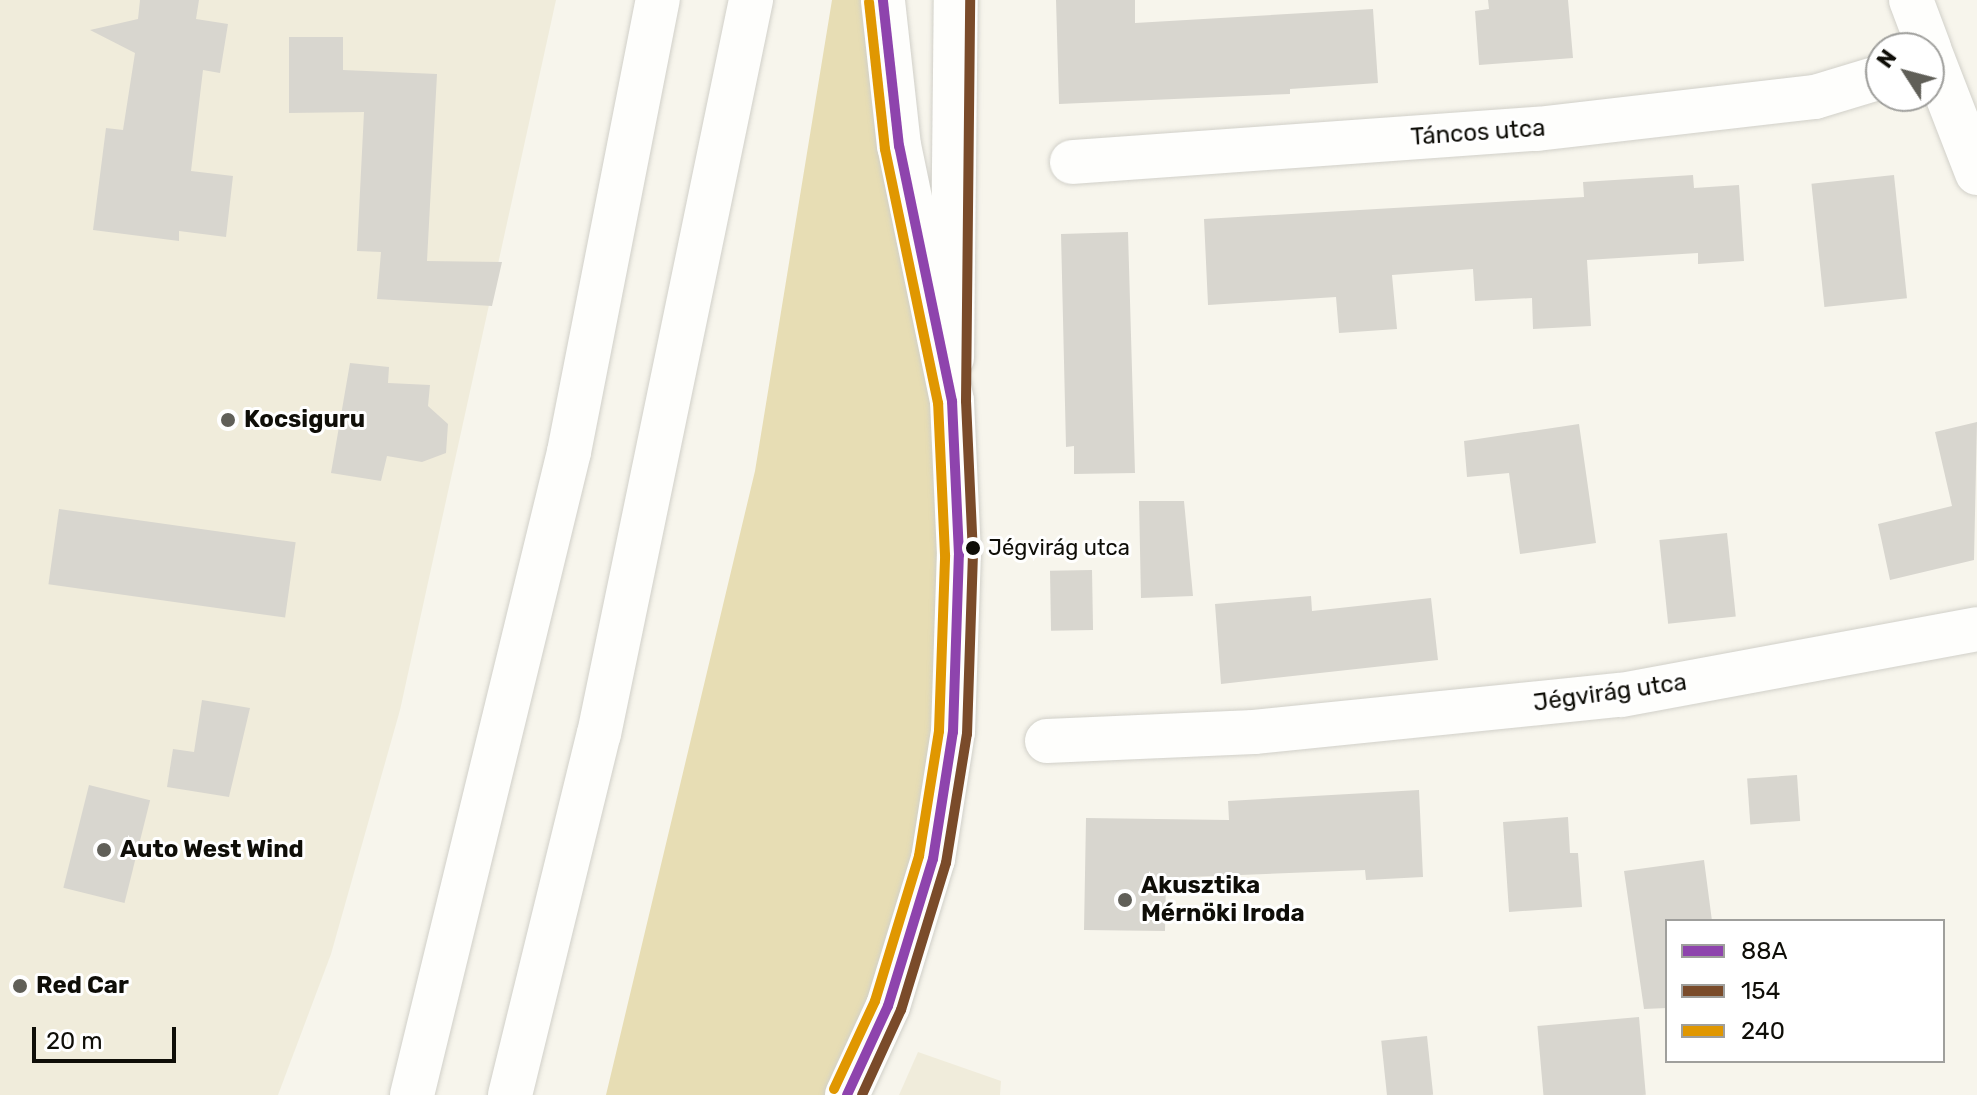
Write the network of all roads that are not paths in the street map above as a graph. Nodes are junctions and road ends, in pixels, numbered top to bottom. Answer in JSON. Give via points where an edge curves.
{"nodes":[{"id":1,"x":658,"y":0,"type":"edge"},
{"id":2,"x":751,"y":0,"type":"edge"},
{"id":3,"x":883,"y":0,"type":"edge"},
{"id":4,"x":956,"y":0,"type":"edge"},
{"id":5,"x":1911,"y":0,"type":"edge"},
{"id":6,"x":1922,"y":32,"type":"edge"},
{"id":7,"x":1865,"y":82,"type":"edge"},
{"id":8,"x":1945,"y":93,"type":"edge"},
{"id":9,"x":1072,"y":162,"type":"dead end"},
{"id":10,"x":1977,"y":173,"type":"edge"},
{"id":11,"x":952,"y":401,"type":"junction"},
{"id":12,"x":1977,"y":629,"type":"edge"},
{"id":13,"x":1047,"y":741,"type":"dead end"},
{"id":14,"x":412,"y":1095,"type":"edge"},
{"id":15,"x":510,"y":1095,"type":"edge"},
{"id":16,"x":847,"y":1095,"type":"edge"}],
"edges":[{"from":1,"to":14,"type":"main road","via":[[569,452]]},
{"from":2,"to":15,"type":"main road","via":[[599,734]]},
{"from":3,"to":11,"type":"main road","via":[[899,146]]},
{"from":4,"to":11,"type":"main road"},
{"from":5,"to":6,"type":"main road"},
{"from":7,"to":9,"type":"main road","name":"Táncos utca","via":[[1815,97],[1537,129]]},
{"from":8,"to":10,"type":"main road"},
{"from":11,"to":16,"type":"main road","via":[[959,555],[953,732],[933,859],[888,1006]]},
{"from":12,"to":13,"type":"main road","name":"Jégvirág utca","via":[[1621,695],[1254,732]]}]}
